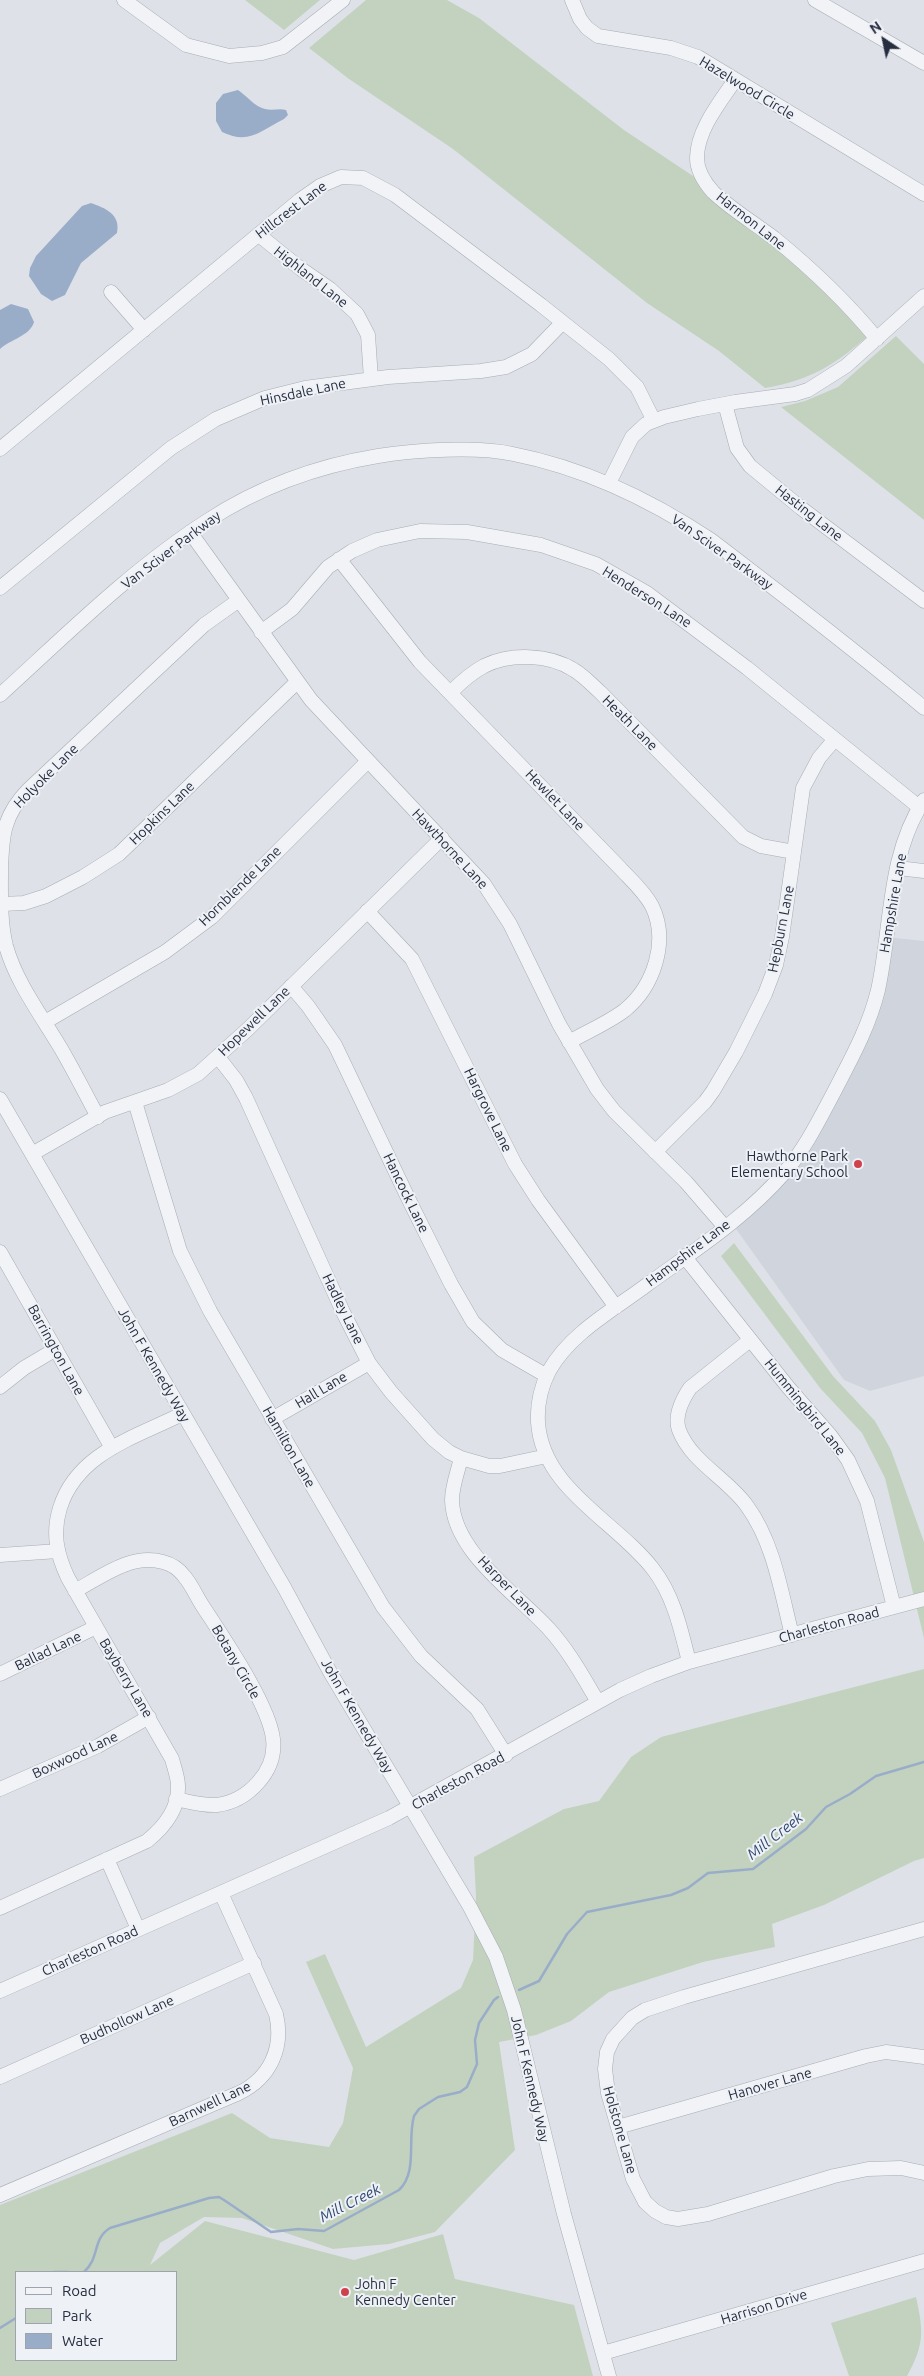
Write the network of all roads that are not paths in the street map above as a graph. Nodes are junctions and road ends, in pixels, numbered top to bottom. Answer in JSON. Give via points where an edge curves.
{"nodes":[{"id":1,"x":124,"y":0,"type":"edge"},
{"id":2,"x":343,"y":0,"type":"edge"},
{"id":3,"x":572,"y":0,"type":"edge"},
{"id":4,"x":815,"y":0,"type":"edge"},
{"id":5,"x":924,"y":63,"type":"edge"},
{"id":6,"x":735,"y":80,"type":"junction"},
{"id":7,"x":924,"y":194,"type":"edge"},
{"id":8,"x":259,"y":235,"type":"junction"},
{"id":9,"x":111,"y":292,"type":"dead end"},
{"id":10,"x":924,"y":296,"type":"edge"},
{"id":11,"x":562,"y":323,"type":"junction"},
{"id":12,"x":144,"y":330,"type":"junction"},
{"id":13,"x":877,"y":339,"type":"junction"},
{"id":14,"x":371,"y":379,"type":"junction"},
{"id":15,"x":725,"y":404,"type":"junction"},
{"id":16,"x":654,"y":421,"type":"junction"},
{"id":17,"x":0,"y":449,"type":"edge"},
{"id":18,"x":608,"y":483,"type":"junction"},
{"id":19,"x":190,"y":532,"type":"junction"},
{"id":20,"x":339,"y":558,"type":"junction"},
{"id":21,"x":0,"y":588,"type":"edge"},
{"id":22,"x":239,"y":600,"type":"junction"},
{"id":23,"x":924,"y":601,"type":"edge"},
{"id":24,"x":261,"y":632,"type":"junction"},
{"id":25,"x":297,"y":682,"type":"junction"},
{"id":26,"x":450,"y":693,"type":"junction"},
{"id":27,"x":0,"y":696,"type":"edge"},
{"id":28,"x":924,"y":708,"type":"edge"},
{"id":29,"x":836,"y":739,"type":"junction"},
{"id":30,"x":368,"y":761,"type":"junction"},
{"id":31,"x":922,"y":804,"type":"edge"},
{"id":32,"x":442,"y":838,"type":"junction"},
{"id":33,"x":794,"y":852,"type":"junction"},
{"id":34,"x":898,"y":868,"type":"junction"},
{"id":35,"x":924,"y":872,"type":"edge"},
{"id":36,"x":2,"y":904,"type":"junction"},
{"id":37,"x":367,"y":911,"type":"junction"},
{"id":38,"x":291,"y":986,"type":"junction"},
{"id":39,"x":45,"y":1022,"type":"junction"},
{"id":40,"x":569,"y":1042,"type":"junction"},
{"id":41,"x":218,"y":1057,"type":"junction"},
{"id":42,"x":0,"y":1099,"type":"edge"},
{"id":43,"x":136,"y":1102,"type":"junction"},
{"id":44,"x":98,"y":1117,"type":"junction"},
{"id":45,"x":655,"y":1152,"type":"junction"},
{"id":46,"x":32,"y":1154,"type":"junction"},
{"id":47,"x":724,"y":1226,"type":"junction"},
{"id":48,"x":0,"y":1253,"type":"edge"},
{"id":49,"x":684,"y":1256,"type":"junction"},
{"id":50,"x":616,"y":1307,"type":"junction"},
{"id":51,"x":750,"y":1340,"type":"junction"},
{"id":52,"x":56,"y":1349,"type":"junction"},
{"id":53,"x":370,"y":1362,"type":"junction"},
{"id":54,"x":547,"y":1376,"type":"junction"},
{"id":55,"x":0,"y":1387,"type":"edge"},
{"id":56,"x":182,"y":1414,"type":"junction"},
{"id":57,"x":272,"y":1418,"type":"junction"},
{"id":58,"x":112,"y":1448,"type":"junction"},
{"id":59,"x":547,"y":1456,"type":"junction"},
{"id":60,"x":461,"y":1458,"type":"junction"},
{"id":61,"x":58,"y":1551,"type":"junction"},
{"id":62,"x":0,"y":1555,"type":"edge"},
{"id":63,"x":75,"y":1591,"type":"junction"},
{"id":64,"x":924,"y":1599,"type":"edge"},
{"id":65,"x":894,"y":1607,"type":"junction"},
{"id":66,"x":96,"y":1628,"type":"junction"},
{"id":67,"x":792,"y":1635,"type":"junction"},
{"id":68,"x":689,"y":1662,"type":"junction"},
{"id":69,"x":0,"y":1674,"type":"edge"},
{"id":70,"x":598,"y":1702,"type":"junction"},
{"id":71,"x":149,"y":1717,"type":"junction"},
{"id":72,"x":506,"y":1755,"type":"junction"},
{"id":73,"x":0,"y":1789,"type":"edge"},
{"id":74,"x":176,"y":1800,"type":"junction"},
{"id":75,"x":411,"y":1808,"type":"junction"},
{"id":76,"x":107,"y":1859,"type":"junction"},
{"id":77,"x":222,"y":1893,"type":"junction"},
{"id":78,"x":0,"y":1908,"type":"edge"},
{"id":79,"x":138,"y":1929,"type":"junction"},
{"id":80,"x":924,"y":1929,"type":"edge"},
{"id":81,"x":254,"y":1963,"type":"junction"},
{"id":82,"x":0,"y":1991,"type":"edge"},
{"id":83,"x":924,"y":2057,"type":"edge"},
{"id":84,"x":0,"y":2077,"type":"edge"},
{"id":85,"x":618,"y":2127,"type":"junction"},
{"id":86,"x":924,"y":2174,"type":"edge"},
{"id":87,"x":0,"y":2195,"type":"edge"},
{"id":88,"x":924,"y":2260,"type":"edge"},
{"id":89,"x":603,"y":2353,"type":"junction"},
{"id":90,"x":609,"y":2376,"type":"edge"}],
"edges":[{"from":1,"to":2,"type":"street","via":[[186,45],[229,56],[283,47]]},
{"from":3,"to":6,"type":"street","name":"Hazelwood Circle","via":[[580,19],[598,36],[685,52]]},
{"from":4,"to":5,"type":"street"},
{"from":6,"to":7,"type":"street","name":"Hazelwood Circle"},
{"from":6,"to":13,"type":"street","name":"Harmon Lane","via":[[711,117],[698,147],[699,170],[705,182],[818,276]]},
{"from":8,"to":11,"type":"street","name":"Hillcrest Lane","via":[[320,186],[341,177],[363,178],[405,202]]},
{"from":8,"to":12,"type":"street","name":"Hillcrest Lane"},
{"from":8,"to":14,"type":"street","name":"Highland Lane","via":[[330,289],[357,314],[368,335]]},
{"from":9,"to":12,"type":"street"},
{"from":10,"to":13,"type":"street"},
{"from":11,"to":14,"type":"street","name":"Hinsdale Lane","via":[[532,354],[506,367]]},
{"from":11,"to":16,"type":"street","name":"Hillcrest Lane","via":[[629,378],[642,395]]},
{"from":12,"to":17,"type":"street","name":"Hillcrest Lane"},
{"from":13,"to":15,"type":"street","via":[[836,374],[808,390]]},
{"from":14,"to":21,"type":"street","name":"Hinsdale Lane","via":[[278,394],[216,419],[171,448]]},
{"from":15,"to":16,"type":"street"},
{"from":15,"to":23,"type":"street","name":"Hasting Lane","via":[[737,448],[750,466]]},
{"from":16,"to":18,"type":"street","via":[[632,437]]},
{"from":18,"to":19,"type":"street","name":"Van Sciver Parkway","via":[[512,453],[392,454],[339,464],[292,478],[233,505]]},
{"from":18,"to":28,"type":"street","name":"Van Sciver Parkway","via":[[711,541],[833,633]]},
{"from":19,"to":22,"type":"street","name":"Hawthorne Lane"},
{"from":19,"to":27,"type":"street","name":"Van Sciver Parkway","via":[[89,614]]},
{"from":20,"to":24,"type":"street","name":"Henderson Lane","via":[[318,577],[292,609]]},
{"from":20,"to":26,"type":"street","name":"Hewlet Lane","via":[[420,662]]},
{"from":20,"to":29,"type":"street","name":"Henderson Lane","via":[[377,540],[413,532],[452,531],[483,533],[541,544],[582,558],[621,577],[684,620]]},
{"from":22,"to":24,"type":"street","name":"Hawthorne Lane"},
{"from":22,"to":36,"type":"street","name":"Holyoke Lane","via":[[204,625],[18,800],[3,834]]},
{"from":24,"to":25,"type":"street","name":"Hawthorne Lane"},
{"from":25,"to":30,"type":"street","name":"Hawthorne Lane"},
{"from":25,"to":36,"type":"street","name":"Hopkins Lane","via":[[119,854],[83,878],[46,896],[24,903]]},
{"from":26,"to":33,"type":"street","name":"Heath Lane","via":[[493,662],[516,657],[562,664],[582,676],[600,693],[743,836],[761,846]]},
{"from":26,"to":40,"type":"street","name":"Hewlet Lane","via":[[638,887],[652,907],[659,932],[657,956],[643,990],[618,1015]]},
{"from":29,"to":31,"type":"street","name":"Henderson Lane"},
{"from":29,"to":33,"type":"street","name":"Hepburn Lane","via":[[819,758],[803,788]]},
{"from":30,"to":32,"type":"street","name":"Hawthorne Lane"},
{"from":30,"to":39,"type":"street","name":"Hornblende Lane","via":[[200,926],[165,952]]},
{"from":31,"to":34,"type":"street","name":"Hampshire Lane","via":[[905,840]]},
{"from":32,"to":37,"type":"street","name":"Hopewell Lane"},
{"from":32,"to":40,"type":"street","name":"Hawthorne Lane","via":[[479,878],[502,910]]},
{"from":33,"to":45,"type":"street","name":"Hepburn Lane","via":[[780,951],[755,1016],[705,1102]]},
{"from":34,"to":35,"type":"street"},
{"from":34,"to":47,"type":"street","name":"Hampshire Lane","via":[[878,986],[856,1051],[796,1157],[751,1206]]},
{"from":36,"to":39,"type":"street","name":"Holyoke Lane","via":[[4,932],[11,959]]},
{"from":37,"to":38,"type":"street","name":"Hopewell Lane"},
{"from":37,"to":50,"type":"street","name":"Hargrove Lane","via":[[412,959],[522,1177]]},
{"from":38,"to":41,"type":"street","name":"Hopewell Lane"},
{"from":38,"to":54,"type":"street","name":"Hancock Lane","via":[[335,1045],[405,1194],[465,1310],[492,1342]]},
{"from":39,"to":44,"type":"street","name":"Holyoke Lane"},
{"from":40,"to":45,"type":"street","name":"Hawthorne Lane","via":[[605,1101]]},
{"from":41,"to":43,"type":"street","name":"Hopewell Lane","via":[[183,1082]]},
{"from":41,"to":53,"type":"street","name":"Hadley Lane","via":[[246,1098],[337,1300]]},
{"from":42,"to":46,"type":"street","name":"John F Kennedy Way"},
{"from":43,"to":44,"type":"street","name":"Hopewell Lane"},
{"from":43,"to":57,"type":"street","name":"Hamilton Lane","via":[[185,1263]]},
{"from":44,"to":46,"type":"street","name":"Hopewell Lane"},
{"from":45,"to":47,"type":"street","name":"Hawthorne Lane"},
{"from":46,"to":56,"type":"street","name":"John F Kennedy Way"},
{"from":47,"to":49,"type":"street","name":"Hampshire Lane"},
{"from":48,"to":52,"type":"street","name":"Barrington Lane"},
{"from":49,"to":50,"type":"street","name":"Hampshire Lane"},
{"from":49,"to":51,"type":"street","name":"Hummingbird Lane"},
{"from":50,"to":54,"type":"street","name":"Hampshire Lane","via":[[571,1344]]},
{"from":51,"to":65,"type":"street","name":"Hummingbird Lane","via":[[830,1434],[856,1473],[867,1500]]},
{"from":51,"to":67,"type":"street","via":[[690,1388],[677,1420],[688,1446],[738,1495],[754,1517],[774,1565]]},
{"from":52,"to":55,"type":"street"},
{"from":52,"to":58,"type":"street","name":"Barrington Lane"},
{"from":53,"to":57,"type":"street","name":"Hall Lane"},
{"from":53,"to":60,"type":"street","name":"Hadley Lane","via":[[382,1381],[425,1430],[449,1452]]},
{"from":54,"to":59,"type":"street","name":"Hampshire Lane","via":[[538,1410],[540,1438]]},
{"from":56,"to":58,"type":"street","name":"Bayberry Lane"},
{"from":56,"to":75,"type":"street","name":"John F Kennedy Way"},
{"from":57,"to":72,"type":"street","name":"Hamilton Lane","via":[[392,1620],[421,1656],[477,1709]]},
{"from":58,"to":61,"type":"street","name":"Bayberry Lane","via":[[82,1469],[66,1490],[57,1515]]},
{"from":59,"to":60,"type":"street","name":"Hadley Lane","via":[[500,1466]]},
{"from":59,"to":68,"type":"street","name":"Hampshire Lane","via":[[566,1486],[636,1551],[660,1579],[671,1598]]},
{"from":60,"to":70,"type":"street","name":"Harper Lane","via":[[452,1509],[464,1536],[492,1574],[566,1648]]},
{"from":61,"to":62,"type":"street"},
{"from":61,"to":63,"type":"street","name":"Bayberry Lane"},
{"from":63,"to":66,"type":"street","name":"Bayberry Lane"},
{"from":63,"to":74,"type":"street","name":"Botany Circle","via":[[130,1563],[153,1560],[176,1568],[192,1587],[260,1702],[270,1726],[273,1750],[265,1774],[257,1784],[238,1798],[217,1805]]},
{"from":64,"to":65,"type":"street","name":"Charleston Road"},
{"from":65,"to":67,"type":"street","name":"Charleston Road"},
{"from":66,"to":69,"type":"street","name":"Ballad Lane"},
{"from":66,"to":71,"type":"street","name":"Bayberry Lane"},
{"from":67,"to":68,"type":"street","name":"Charleston Road"},
{"from":68,"to":70,"type":"street","name":"Charleston Road","via":[[650,1676]]},
{"from":70,"to":72,"type":"street","name":"Charleston Road"},
{"from":71,"to":73,"type":"street","name":"Boxwood Lane","via":[[98,1746]]},
{"from":71,"to":74,"type":"street","name":"Bayberry Lane","via":[[172,1758],[178,1786]]},
{"from":72,"to":75,"type":"street","name":"Charleston Road"},
{"from":74,"to":76,"type":"street","name":"Bayberry Lane","via":[[172,1812],[157,1833]]},
{"from":75,"to":77,"type":"street","name":"Charleston Road"},
{"from":75,"to":89,"type":"street","name":"John F Kennedy Way","via":[[470,1907],[506,1982],[564,2214]]},
{"from":76,"to":78,"type":"street","name":"Bayberry Lane"},
{"from":76,"to":79,"type":"street"},
{"from":77,"to":79,"type":"street","name":"Charleston Road"},
{"from":77,"to":81,"type":"street","name":"Barnwell Lane"},
{"from":79,"to":82,"type":"street","name":"Charleston Road"},
{"from":80,"to":85,"type":"street","name":"Holstone Lane","via":[[671,2001],[632,2018],[613,2039],[606,2060],[606,2079]]},
{"from":81,"to":84,"type":"street","name":"Budhollow Lane"},
{"from":81,"to":87,"type":"street","name":"Barnwell Lane","via":[[276,2014],[279,2029],[278,2046],[271,2064],[254,2085]]},
{"from":83,"to":85,"type":"street","name":"Hanover Lane","via":[[886,2052],[866,2056]]},
{"from":85,"to":86,"type":"street","name":"Holstone Lane","via":[[633,2179],[645,2202],[666,2217],[678,2219],[739,2206],[834,2176],[868,2169],[901,2168]]},
{"from":88,"to":89,"type":"street","name":"Harrison Drive"},
{"from":89,"to":90,"type":"street","name":"John F Kennedy Way"}]}
